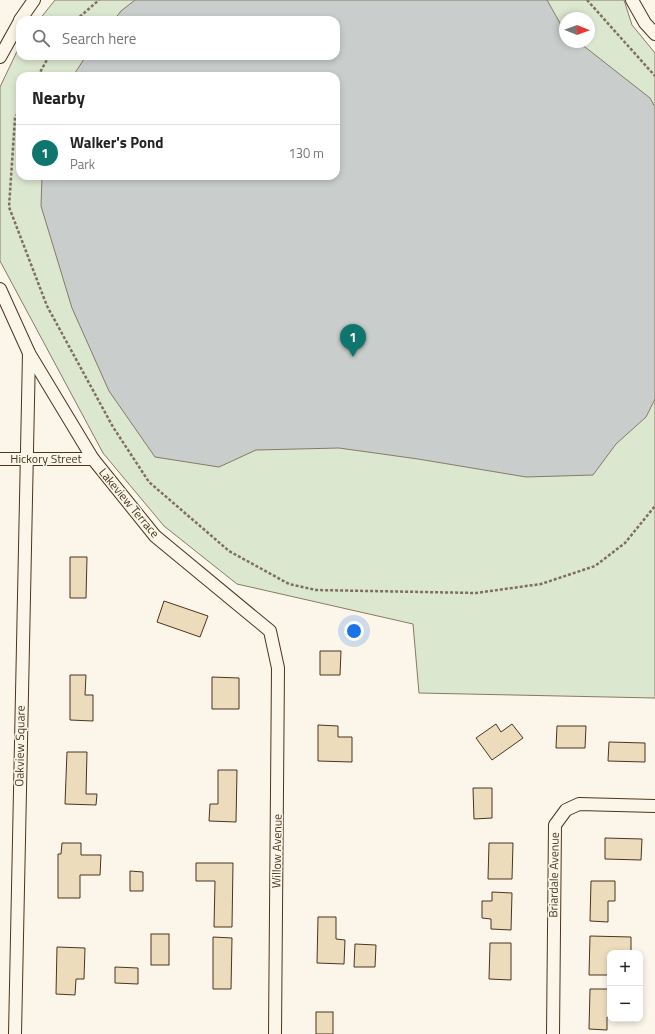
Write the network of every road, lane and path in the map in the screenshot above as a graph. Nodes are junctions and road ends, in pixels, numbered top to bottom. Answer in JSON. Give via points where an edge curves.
{"nodes":[{"id":1,"x":34,"y":0,"type":"edge"},
{"id":2,"x":99,"y":0,"type":"edge"},
{"id":3,"x":587,"y":0,"type":"edge"},
{"id":4,"x":632,"y":0,"type":"edge"},
{"id":5,"x":23,"y":16,"type":"edge"},
{"id":6,"x":81,"y":16,"type":"edge"},
{"id":7,"x":16,"y":27,"type":"edge"},
{"id":8,"x":655,"y":34,"type":"edge"},
{"id":9,"x":0,"y":57,"type":"edge"},
{"id":10,"x":47,"y":60,"type":"edge"},
{"id":11,"x":40,"y":72,"type":"edge"},
{"id":12,"x":655,"y":76,"type":"edge"},
{"id":13,"x":16,"y":116,"type":"edge"},
{"id":14,"x":0,"y":289,"type":"edge"},
{"id":15,"x":29,"y":353,"type":"junction"},
{"id":16,"x":0,"y":459,"type":"edge"},
{"id":17,"x":26,"y":459,"type":"junction"},
{"id":18,"x":92,"y":459,"type":"junction"},
{"id":19,"x":655,"y":506,"type":"edge"},
{"id":20,"x":278,"y":668,"type":"joint"},
{"id":21,"x":655,"y":806,"type":"edge"},
{"id":22,"x":15,"y":1034,"type":"edge"},
{"id":23,"x":275,"y":1034,"type":"edge"},
{"id":24,"x":553,"y":1034,"type":"edge"}],
"edges":[{"from":1,"to":5,"type":"street"},
{"from":2,"to":6,"type":"path"},
{"from":3,"to":12,"type":"path"},
{"from":4,"to":8,"type":"street"},
{"from":7,"to":9,"type":"street"},
{"from":10,"to":11,"type":"path"},
{"from":13,"to":19,"type":"path","via":[[9,208],[47,306],[113,427],[149,482],[228,551],[289,584],[316,590],[476,593],[541,584],[595,566],[625,543]]},
{"from":14,"to":15,"type":"street","name":"Lakeview Terrace"},
{"from":15,"to":17,"type":"street","name":"Lakeview Terrace"},
{"from":15,"to":18,"type":"street","name":"Lakeview Terrace"},
{"from":16,"to":17,"type":"street","name":"Hickory Street"},
{"from":17,"to":18,"type":"street","name":"Hickory Street"},
{"from":17,"to":22,"type":"street","name":"Oakview Square"},
{"from":18,"to":20,"type":"street","name":"Lakeview Terrace","via":[[155,536],[270,631]]},
{"from":20,"to":23,"type":"street","name":"Willow Avenue"},
{"from":21,"to":24,"type":"street","name":"Briardale Avenue","via":[[579,804],[566,810],[555,825]]}]}
